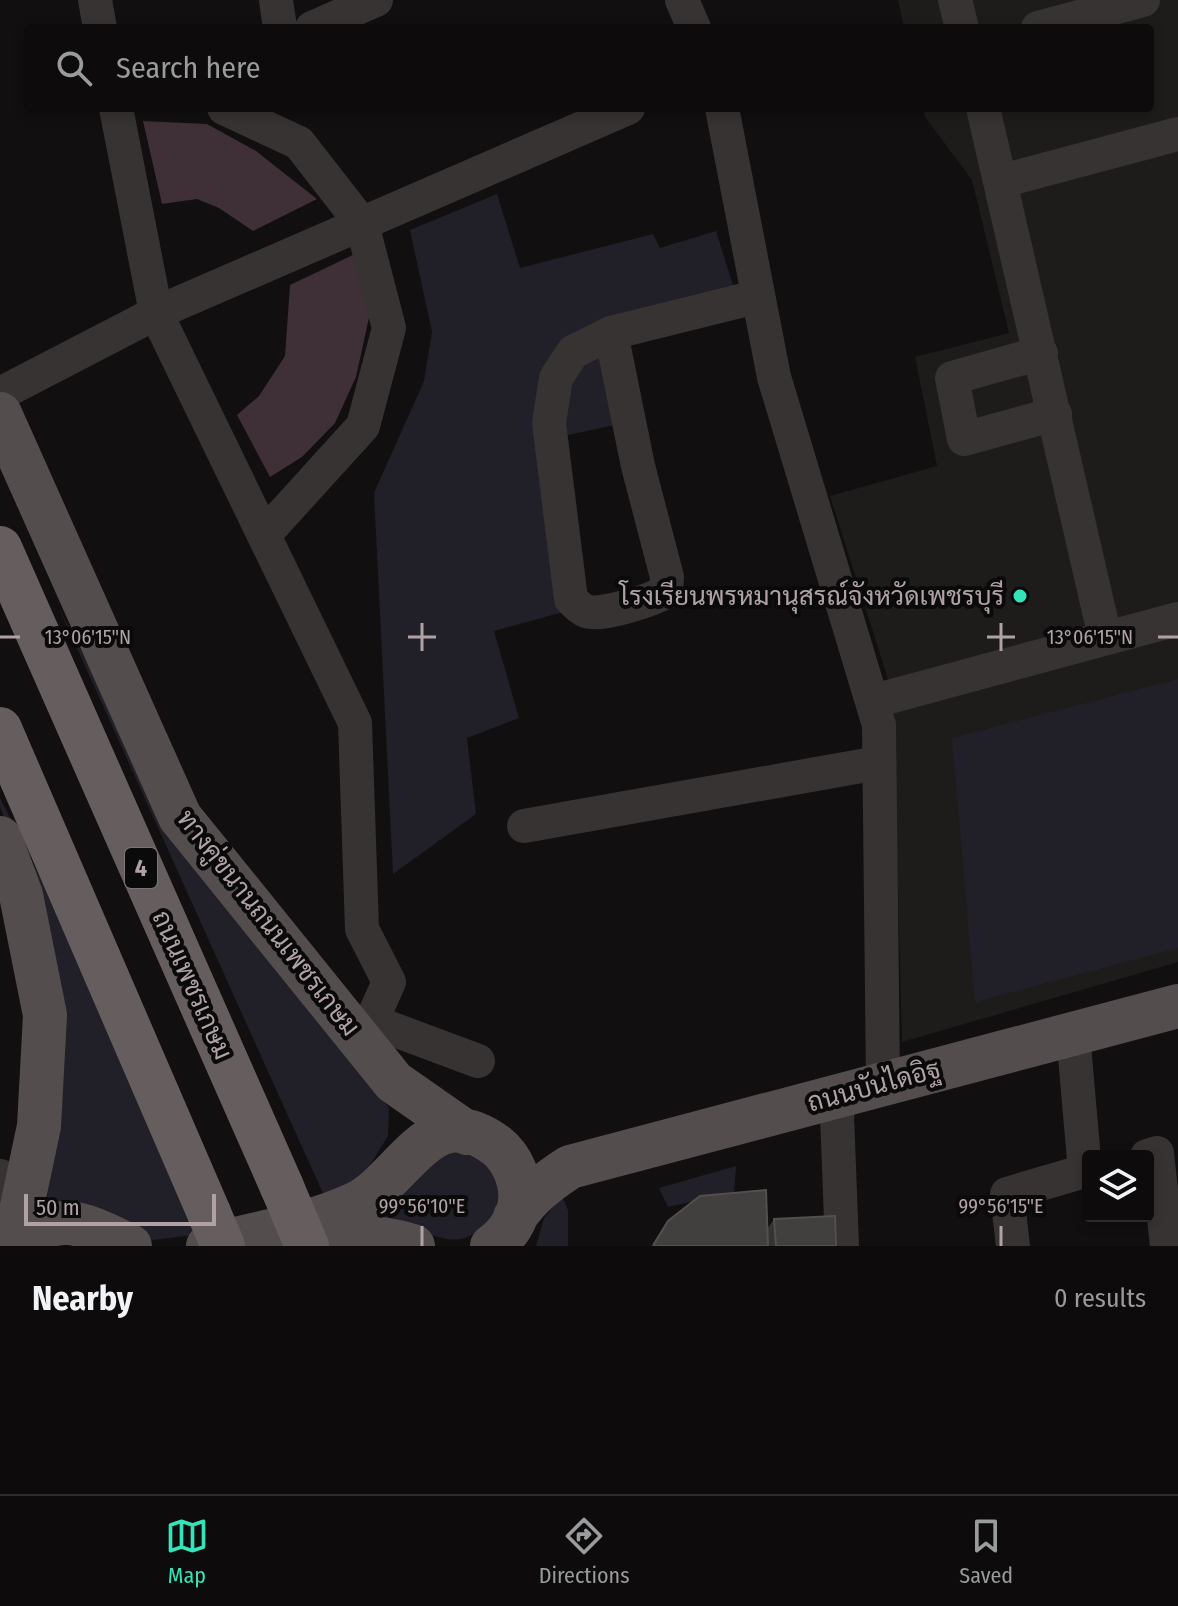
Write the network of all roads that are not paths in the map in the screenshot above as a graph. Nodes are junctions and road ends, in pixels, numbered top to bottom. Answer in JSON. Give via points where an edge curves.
{"nodes":[{"id":1,"x":95,"y":0,"type":"edge"},
{"id":2,"x":276,"y":0,"type":"edge"},
{"id":3,"x":376,"y":0,"type":"edge"},
{"id":4,"x":682,"y":0,"type":"edge"},
{"id":5,"x":955,"y":0,"type":"edge"},
{"id":6,"x":1143,"y":0,"type":"edge"},
{"id":7,"x":99,"y":24,"type":"edge"},
{"id":8,"x":279,"y":24,"type":"edge"},
{"id":9,"x":321,"y":24,"type":"edge"},
{"id":10,"x":692,"y":24,"type":"edge"},
{"id":11,"x":961,"y":24,"type":"edge"},
{"id":12,"x":1053,"y":24,"type":"edge"},
{"id":13,"x":117,"y":112,"type":"edge"},
{"id":14,"x":233,"y":112,"type":"edge"},
{"id":15,"x":294,"y":112,"type":"edge"},
{"id":16,"x":619,"y":112,"type":"edge"},
{"id":17,"x":723,"y":112,"type":"edge"},
{"id":18,"x":984,"y":112,"type":"edge"},
{"id":19,"x":1178,"y":134,"type":"edge"},
{"id":20,"x":299,"y":143,"type":"junction"},
{"id":21,"x":1002,"y":181,"type":"junction"},
{"id":22,"x":362,"y":224,"type":"junction"},
{"id":23,"x":756,"y":297,"type":"junction"},
{"id":24,"x":156,"y":313,"type":"junction"},
{"id":25,"x":611,"y":333,"type":"junction"},
{"id":26,"x":1041,"y":353,"type":"junction"},
{"id":27,"x":0,"y":394,"type":"edge"},
{"id":28,"x":0,"y":414,"type":"edge"},
{"id":29,"x":1055,"y":414,"type":"junction"},
{"id":30,"x":264,"y":535,"type":"junction"},
{"id":31,"x":0,"y":548,"type":"edge"},
{"id":32,"x":1178,"y":619,"type":"edge"},
{"id":33,"x":1105,"y":637,"type":"junction"},
{"id":34,"x":874,"y":701,"type":"junction"},
{"id":35,"x":0,"y":729,"type":"edge"},
{"id":36,"x":878,"y":763,"type":"junction"},
{"id":37,"x":524,"y":826,"type":"dead end"},
{"id":38,"x":0,"y":838,"type":"edge"},
{"id":39,"x":1178,"y":1006,"type":"edge"},
{"id":40,"x":366,"y":1032,"type":"junction"},
{"id":41,"x":1073,"y":1034,"type":"junction"},
{"id":42,"x":478,"y":1061,"type":"dead end"},
{"id":43,"x":883,"y":1083,"type":"junction"},
{"id":44,"x":842,"y":1094,"type":"junction"},
{"id":45,"x":483,"y":1140,"type":"junction"},
{"id":46,"x":1085,"y":1150,"type":"edge"},
{"id":47,"x":1154,"y":1154,"type":"edge"},
{"id":48,"x":570,"y":1167,"type":"junction"},
{"id":49,"x":1082,"y":1172,"type":"edge"},
{"id":50,"x":0,"y":1176,"type":"edge"},
{"id":51,"x":506,"y":1234,"type":"edge"},
{"id":52,"x":213,"y":1235,"type":"edge"},
{"id":53,"x":15,"y":1236,"type":"edge"},
{"id":54,"x":130,"y":1246,"type":"edge"},
{"id":55,"x":299,"y":1246,"type":"edge"},
{"id":56,"x":307,"y":1246,"type":"edge"},
{"id":57,"x":413,"y":1246,"type":"edge"},
{"id":58,"x":842,"y":1246,"type":"edge"},
{"id":59,"x":1013,"y":1246,"type":"edge"},
{"id":60,"x":1167,"y":1246,"type":"edge"}],
"edges":[{"from":1,"to":7,"type":"street"},
{"from":2,"to":8,"type":"street"},
{"from":3,"to":9,"type":"street"},
{"from":4,"to":10,"type":"street"},
{"from":5,"to":11,"type":"street"},
{"from":6,"to":12,"type":"street"},
{"from":13,"to":24,"type":"street"},
{"from":14,"to":20,"type":"street"},
{"from":15,"to":20,"type":"street"},
{"from":16,"to":22,"type":"street"},
{"from":17,"to":23,"type":"street"},
{"from":18,"to":21,"type":"street"},
{"from":19,"to":21,"type":"street"},
{"from":20,"to":22,"type":"street"},
{"from":21,"to":26,"type":"street"},
{"from":22,"to":24,"type":"street"},
{"from":22,"to":30,"type":"street","via":[[389,328],[363,426]]},
{"from":23,"to":25,"type":"street"},
{"from":23,"to":34,"type":"street","via":[[774,377]]},
{"from":24,"to":27,"type":"street"},
{"from":24,"to":30,"type":"street"},
{"from":25,"to":25,"type":"street","via":[[573,352],[556,378],[549,423],[571,599],[583,611],[594,613],[653,599],[666,592],[667,577]]},
{"from":26,"to":29,"type":"street"},
{"from":26,"to":29,"type":"street","via":[[952,378],[964,439]]},
{"from":28,"to":40,"type":"main road","name":"ทางคู่ขนานถนนเพชรเกษม","number":"4","via":[[180,817]]},
{"from":29,"to":33,"type":"street"},
{"from":30,"to":40,"type":"street","via":[[355,723],[362,929],[389,982]]},
{"from":31,"to":56,"type":"highway","name":"ถนนเพชรเกษม","number":"4","bridge":true},
{"from":32,"to":33,"type":"street"},
{"from":33,"to":34,"type":"street"},
{"from":34,"to":36,"type":"street"},
{"from":35,"to":52,"type":"highway"},
{"from":36,"to":37,"type":"street"},
{"from":36,"to":43,"type":"street"},
{"from":38,"to":53,"type":"main road","via":[[21,895],[45,1015],[39,1126]]},
{"from":39,"to":41,"type":"main road","name":"ถนนบันไดอิฐ"},
{"from":40,"to":42,"type":"street"},
{"from":40,"to":45,"type":"main road","name":"ทางคู่ขนานถนนเพชรเกษม","number":"4","via":[[394,1082]]},
{"from":41,"to":43,"type":"main road","name":"ถนนบันไดอิฐ"},
{"from":41,"to":46,"type":"street"},
{"from":43,"to":44,"type":"main road","name":"ถนนบันไดอิฐ"},
{"from":44,"to":48,"type":"main road","name":"ถนนบันไดอิฐ"},
{"from":44,"to":58,"type":"street","via":[[837,1115]]},
{"from":45,"to":48,"type":"main road","name":"ถนนบันไดอิฐ","via":[[515,1158]]},
{"from":45,"to":51,"type":"main road","via":[[513,1165],[519,1182],[520,1201]]},
{"from":45,"to":52,"type":"main road","via":[[444,1133],[415,1148],[387,1182],[357,1203],[319,1216]]},
{"from":47,"to":60,"type":"street"},
{"from":48,"to":51,"type":"main road","name":"ถนนบันไดอิฐ","via":[[528,1199]]},
{"from":49,"to":59,"type":"street","via":[[1007,1194]]},
{"from":50,"to":53,"type":"street"},
{"from":53,"to":54,"type":"main road","via":[[78,1223]]},
{"from":55,"to":57,"type":"main road","via":[[359,1237]]}]}
